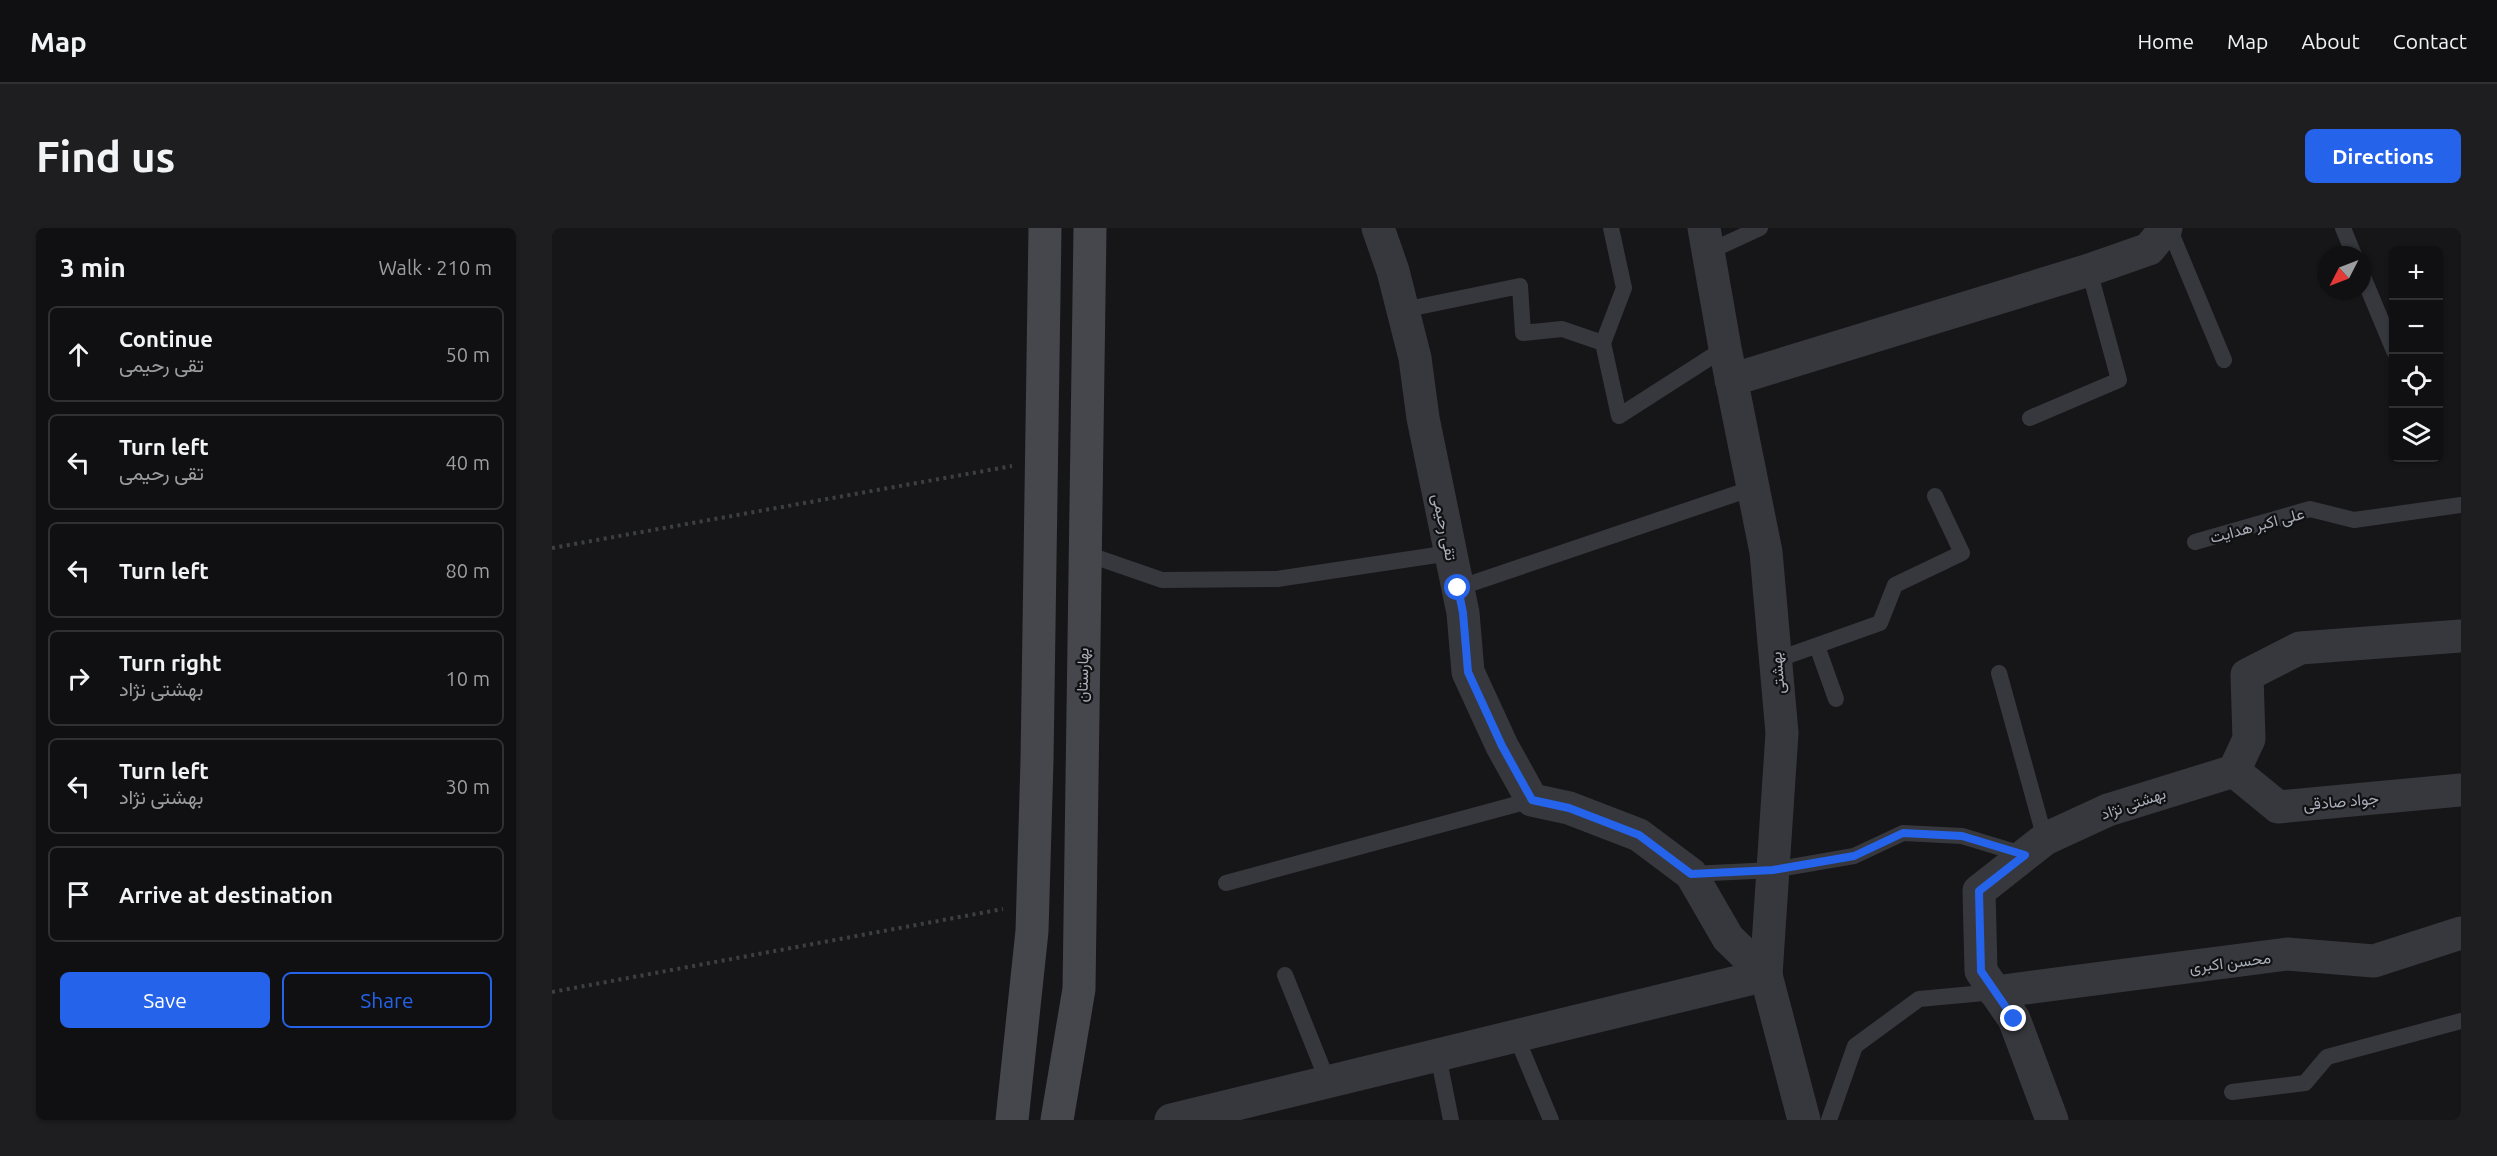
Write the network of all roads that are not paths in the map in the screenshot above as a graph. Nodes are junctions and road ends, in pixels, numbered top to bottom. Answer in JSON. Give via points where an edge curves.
{"nodes":[{"id":1,"x":1045,"y":228,"type":"edge"},
{"id":2,"x":1089,"y":228,"type":"edge"},
{"id":3,"x":1378,"y":228,"type":"edge"},
{"id":4,"x":1611,"y":228,"type":"edge"},
{"id":5,"x":1761,"y":228,"type":"edge"},
{"id":6,"x":2168,"y":228,"type":"edge"},
{"id":7,"x":2343,"y":228,"type":"edge"},
{"id":8,"x":1706,"y":240,"type":"edge"},
{"id":9,"x":2350,"y":246,"type":"edge"},
{"id":10,"x":2089,"y":270,"type":"junction"},
{"id":11,"x":2371,"y":296,"type":"edge"},
{"id":12,"x":1403,"y":310,"type":"junction"},
{"id":13,"x":2389,"y":339,"type":"edge"},
{"id":14,"x":1603,"y":342,"type":"junction"},
{"id":15,"x":1725,"y":348,"type":"junction"},
{"id":16,"x":2224,"y":360,"type":"dead end"},
{"id":17,"x":1731,"y":380,"type":"junction"},
{"id":18,"x":2030,"y":418,"type":"dead end"},
{"id":19,"x":1754,"y":488,"type":"junction"},
{"id":20,"x":1935,"y":496,"type":"dead end"},
{"id":21,"x":2461,"y":505,"type":"edge"},
{"id":22,"x":2195,"y":542,"type":"dead end"},
{"id":23,"x":1040,"y":551,"type":"junction"},
{"id":24,"x":1084,"y":553,"type":"junction"},
{"id":25,"x":1450,"y":553,"type":"junction"},
{"id":26,"x":1458,"y":588,"type":"junction"},
{"id":27,"x":2461,"y":636,"type":"edge"},
{"id":28,"x":1817,"y":646,"type":"junction"},
{"id":29,"x":1776,"y":660,"type":"junction"},
{"id":30,"x":1999,"y":673,"type":"dead end"},
{"id":31,"x":1836,"y":699,"type":"dead end"},
{"id":32,"x":2234,"y":771,"type":"junction"},
{"id":33,"x":2461,"y":790,"type":"edge"},
{"id":34,"x":1532,"y":800,"type":"junction"},
{"id":35,"x":2035,"y":847,"type":"junction"},
{"id":36,"x":1773,"y":870,"type":"junction"},
{"id":37,"x":1691,"y":874,"type":"junction"},
{"id":38,"x":1226,"y":883,"type":"dead end"},
{"id":39,"x":2461,"y":933,"type":"edge"},
{"id":40,"x":1285,"y":975,"type":"dead end"},
{"id":41,"x":1766,"y":975,"type":"junction"},
{"id":42,"x":1995,"y":992,"type":"junction"},
{"id":43,"x":2461,"y":1021,"type":"edge"},
{"id":44,"x":1516,"y":1036,"type":"junction"},
{"id":45,"x":1438,"y":1055,"type":"junction"},
{"id":46,"x":1328,"y":1082,"type":"junction"},
{"id":47,"x":2232,"y":1092,"type":"dead end"},
{"id":48,"x":1012,"y":1120,"type":"edge"},
{"id":49,"x":1057,"y":1120,"type":"edge"},
{"id":50,"x":1171,"y":1120,"type":"edge"},
{"id":51,"x":1451,"y":1120,"type":"edge"},
{"id":52,"x":1551,"y":1120,"type":"edge"},
{"id":53,"x":1804,"y":1120,"type":"edge"},
{"id":54,"x":1830,"y":1120,"type":"edge"},
{"id":55,"x":2052,"y":1120,"type":"edge"}],
"edges":[{"from":1,"to":23,"type":"street"},
{"from":2,"to":24,"type":"street","name":"بهارستان"},
{"from":3,"to":12,"type":"street","name":"تقی رحیمی"},
{"from":4,"to":14,"type":"lane","via":[[1624,288]]},
{"from":5,"to":8,"type":"lane"},
{"from":6,"to":10,"type":"street","via":[[2149,249]]},
{"from":6,"to":16,"type":"lane"},
{"from":7,"to":9,"type":"lane"},
{"from":8,"to":15,"type":"street","name":"بهشتی"},
{"from":10,"to":17,"type":"street"},
{"from":10,"to":18,"type":"lane","via":[[2119,380]]},
{"from":11,"to":13,"type":"lane"},
{"from":12,"to":14,"type":"lane","via":[[1520,286],[1523,333],[1562,329]]},
{"from":12,"to":25,"type":"street","name":"تقی رحیمی"},
{"from":14,"to":15,"type":"lane","via":[[1619,416]]},
{"from":15,"to":17,"type":"street","name":"بهشتی"},
{"from":17,"to":19,"type":"street","name":"بهشتی"},
{"from":19,"to":26,"type":"lane"},
{"from":19,"to":29,"type":"street","name":"بهشتی","via":[[1766,552]]},
{"from":20,"to":28,"type":"lane","via":[[1962,553],[1895,585],[1880,623]]},
{"from":21,"to":22,"type":"lane","name":"علی اکبر هدایت","via":[[2354,519],[2310,509]]},
{"from":23,"to":24,"type":"street"},
{"from":23,"to":48,"type":"street","via":[[1033,903]]},
{"from":24,"to":25,"type":"lane","via":[[1161,580],[1277,579]]},
{"from":24,"to":49,"type":"street","name":"بهارستان","via":[[1078,989]]},
{"from":25,"to":26,"type":"street","name":"تقی رحیمی"},
{"from":26,"to":34,"type":"street","name":"تقی رحیمی","via":[[1468,672]]},
{"from":27,"to":32,"type":"street","via":[[2300,648],[2247,675],[2249,739]]},
{"from":28,"to":29,"type":"lane"},
{"from":28,"to":31,"type":"lane"},
{"from":29,"to":36,"type":"street","name":"بهشتی","via":[[1782,733]]},
{"from":30,"to":35,"type":"lane"},
{"from":32,"to":33,"type":"street","name":"جواد صادقی","via":[[2278,807]]},
{"from":32,"to":35,"type":"street","name":"بهشتی نژاد","via":[[2108,810]]},
{"from":34,"to":37,"type":"street","via":[[1569,808],[1639,835]]},
{"from":34,"to":38,"type":"lane"},
{"from":35,"to":36,"type":"lane","via":[[1962,836],[1903,833],[1854,856]]},
{"from":35,"to":42,"type":"street","name":"بهشتی نژاد","via":[[1979,891],[1981,971]]},
{"from":36,"to":37,"type":"lane"},
{"from":36,"to":41,"type":"street","name":"بهشتی"},
{"from":37,"to":41,"type":"street","via":[[1728,938]]},
{"from":39,"to":42,"type":"street","name":"محسن اکبری","via":[[2374,961],[2287,954]]},
{"from":40,"to":46,"type":"lane"},
{"from":41,"to":44,"type":"street"},
{"from":41,"to":53,"type":"street","name":"بهشتی"},
{"from":42,"to":54,"type":"lane","via":[[1919,999],[1855,1046]]},
{"from":42,"to":55,"type":"street","name":"بهشتی نژاد","via":[[2014,1019]]},
{"from":43,"to":47,"type":"lane","via":[[2326,1057],[2305,1083]]},
{"from":44,"to":45,"type":"street"},
{"from":44,"to":52,"type":"lane"},
{"from":45,"to":46,"type":"street"},
{"from":45,"to":51,"type":"lane"},
{"from":46,"to":50,"type":"street"}]}
